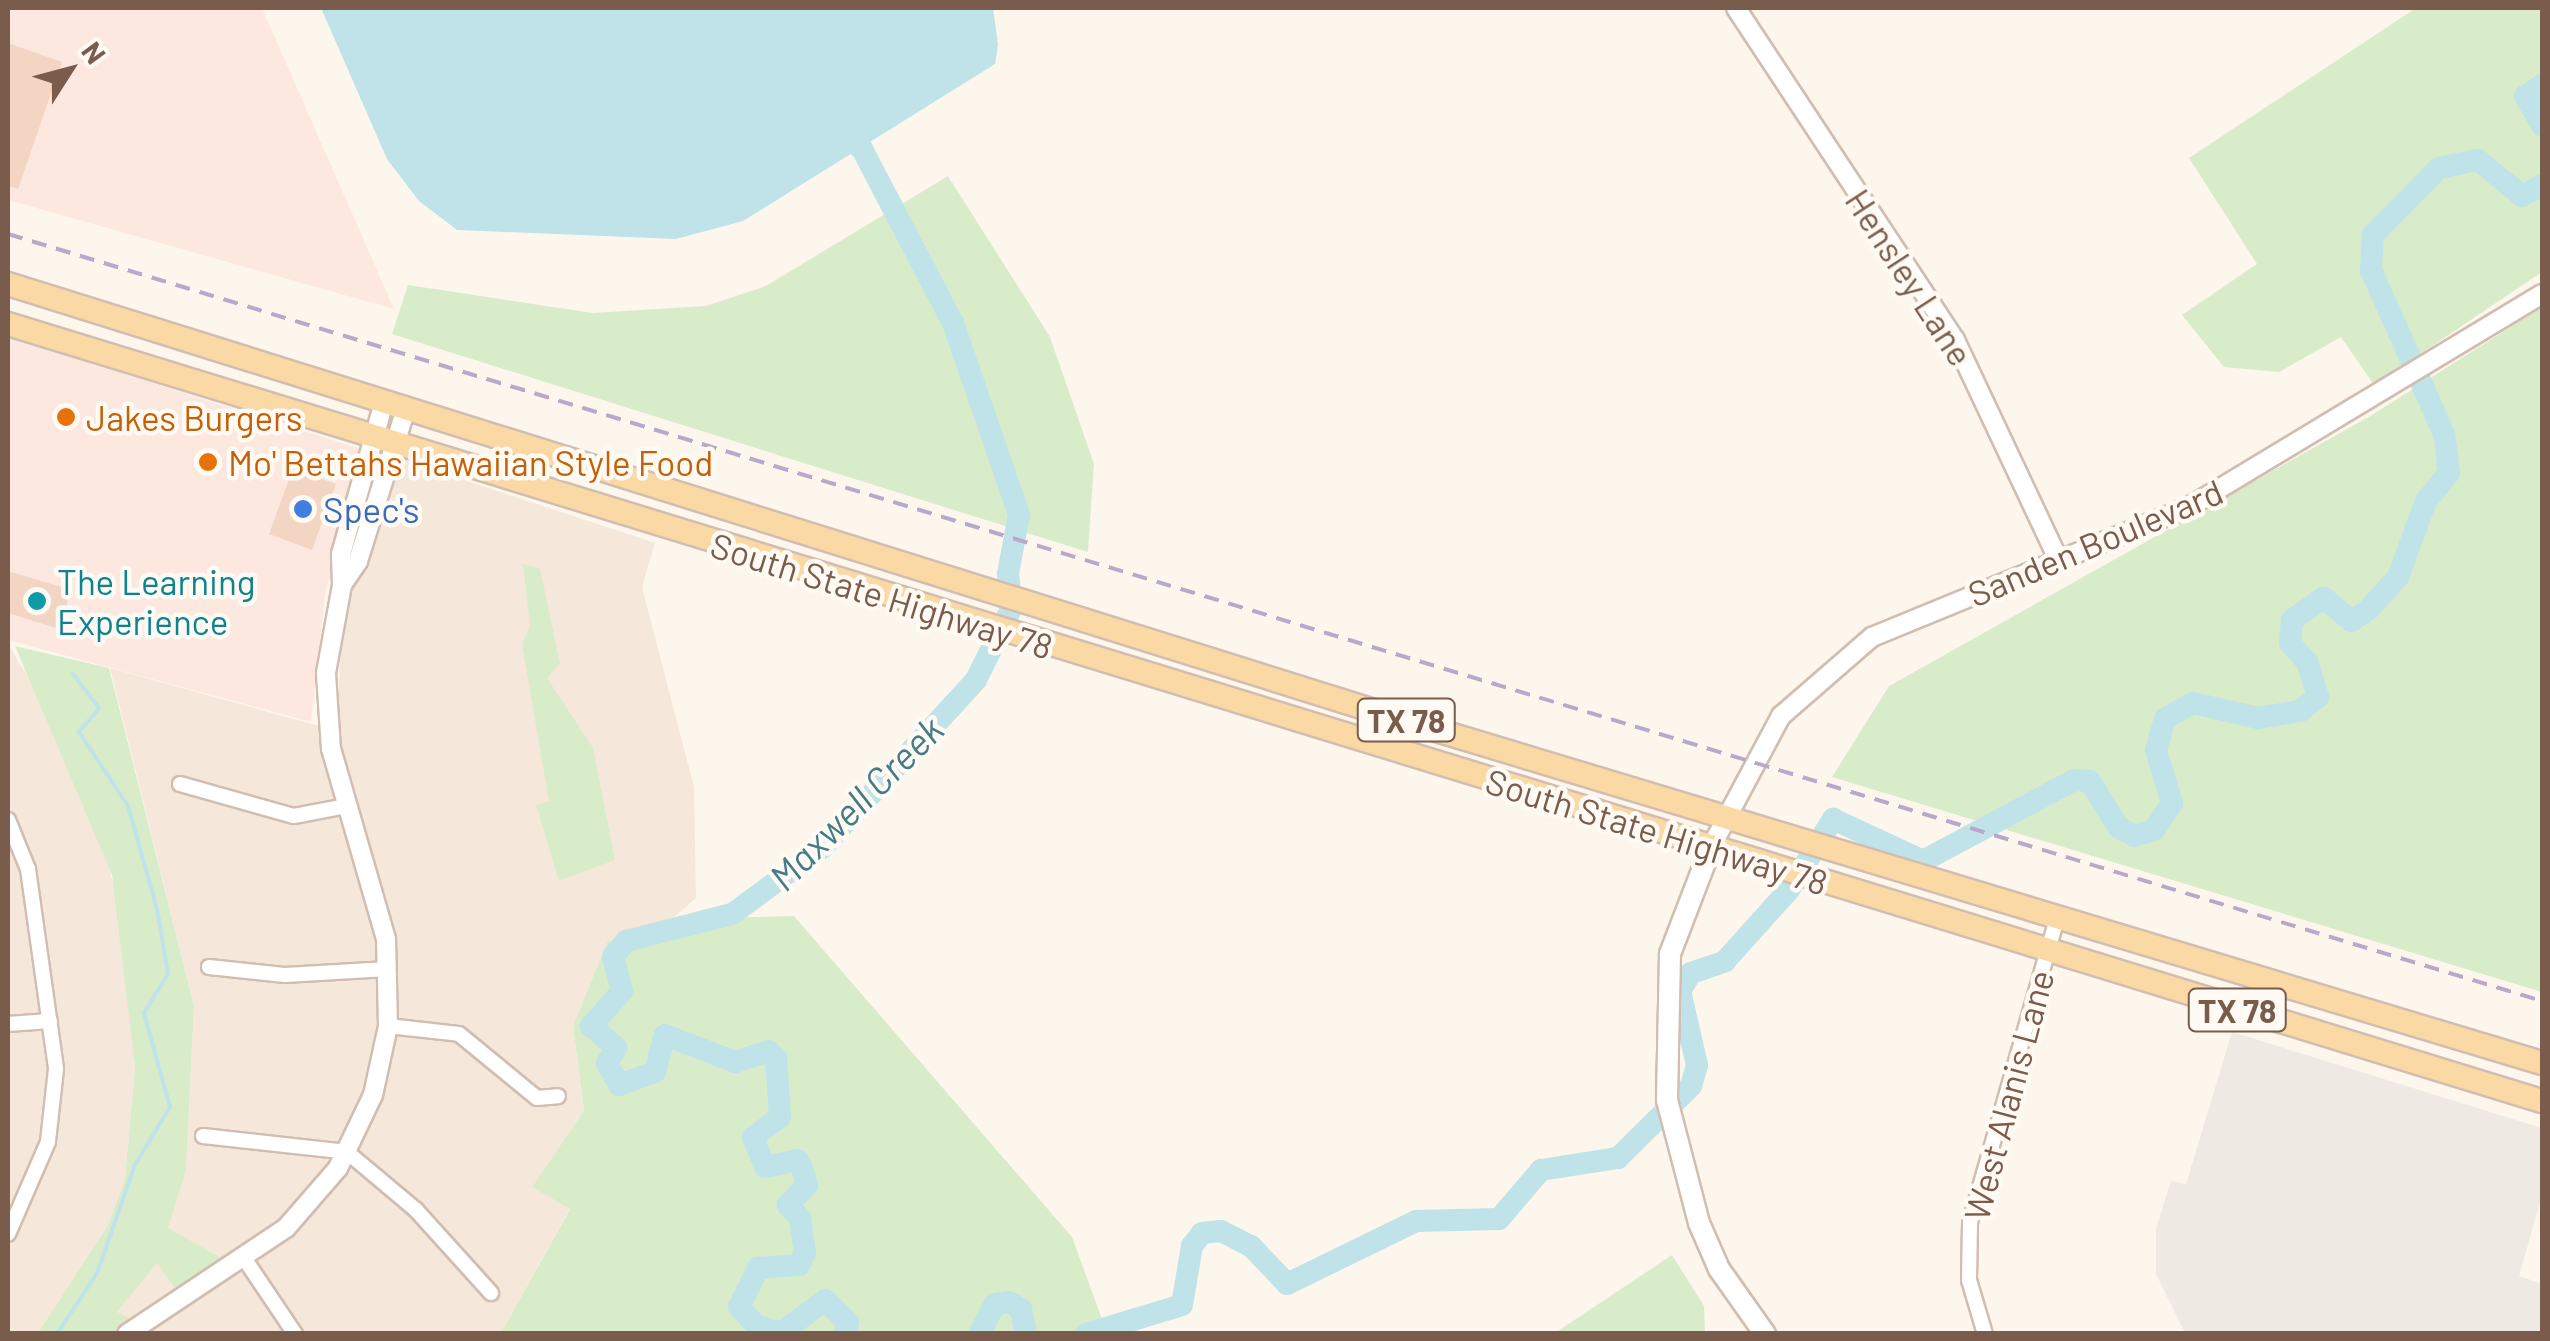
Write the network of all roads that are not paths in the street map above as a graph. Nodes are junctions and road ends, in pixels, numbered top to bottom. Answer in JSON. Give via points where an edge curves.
{"nodes":[{"id":1,"x":1736,"y":8,"type":"edge"},
{"id":2,"x":8,"y":284,"type":"edge"},
{"id":3,"x":2542,"y":294,"type":"edge"},
{"id":4,"x":8,"y":296,"type":"edge"},
{"id":5,"x":104,"y":313,"type":"junction"},
{"id":6,"x":8,"y":324,"type":"edge"},
{"id":7,"x":395,"y":406,"type":"junction"},
{"id":8,"x":383,"y":444,"type":"junction"},
{"id":9,"x":348,"y":526,"type":"junction"},
{"id":10,"x":367,"y":532,"type":"junction"},
{"id":11,"x":2059,"y":562,"type":"junction"},
{"id":12,"x":342,"y":586,"type":"junction"},
{"id":13,"x":180,"y":784,"type":"dead end"},
{"id":14,"x":347,"y":806,"type":"junction"},
{"id":15,"x":1725,"y":815,"type":"junction"},
{"id":16,"x":8,"y":820,"type":"edge"},
{"id":17,"x":12,"y":842,"type":"edge"},
{"id":18,"x":1711,"y":847,"type":"junction"},
{"id":19,"x":2058,"y":915,"type":"junction"},
{"id":20,"x":2047,"y":953,"type":"junction"},
{"id":21,"x":208,"y":967,"type":"dead end"},
{"id":22,"x":388,"y":969,"type":"junction"},
{"id":23,"x":50,"y":1021,"type":"junction"},
{"id":24,"x":8,"y":1024,"type":"edge"},
{"id":25,"x":388,"y":1026,"type":"junction"},
{"id":26,"x":2542,"y":1063,"type":"edge"},
{"id":27,"x":558,"y":1096,"type":"dead end"},
{"id":28,"x":2542,"y":1102,"type":"edge"},
{"id":29,"x":203,"y":1136,"type":"dead end"},
{"id":30,"x":347,"y":1152,"type":"junction"},
{"id":31,"x":14,"y":1207,"type":"edge"},
{"id":32,"x":8,"y":1234,"type":"edge"},
{"id":33,"x":244,"y":1258,"type":"junction"},
{"id":34,"x":491,"y":1293,"type":"dead end"},
{"id":35,"x":128,"y":1334,"type":"edge"},
{"id":36,"x":294,"y":1334,"type":"edge"},
{"id":37,"x":1765,"y":1334,"type":"edge"},
{"id":38,"x":1986,"y":1334,"type":"edge"}],
"edges":[{"from":1,"to":11,"type":"street","name":"Hensley Lane","via":[[1956,340]]},
{"from":2,"to":5,"type":"main road","number":"TX 78"},
{"from":3,"to":11,"type":"street","name":"Sanden Boulevard","via":[[2189,506]]},
{"from":4,"to":5,"type":"main road","via":[[80,317]]},
{"from":5,"to":7,"type":"main road","number":"TX 78"},
{"from":6,"to":8,"type":"main road","number":"TX 78"},
{"from":7,"to":8,"type":"street"},
{"from":7,"to":15,"type":"main road","name":"South State Highway 78","number":"TX 78"},
{"from":8,"to":9,"type":"street"},
{"from":8,"to":10,"type":"street"},
{"from":8,"to":18,"type":"main road","name":"South State Highway 78","number":"TX 78"},
{"from":9,"to":10,"type":"street"},
{"from":9,"to":12,"type":"street"},
{"from":10,"to":12,"type":"street"},
{"from":11,"to":15,"type":"street","name":"Sanden Boulevard","via":[[1908,620],[1841,658],[1781,716]]},
{"from":12,"to":14,"type":"street","via":[[329,633],[326,698]]},
{"from":13,"to":14,"type":"street","via":[[294,816]]},
{"from":14,"to":22,"type":"street","via":[[379,903]]},
{"from":15,"to":18,"type":"street","name":"Sanden Boulevard"},
{"from":15,"to":19,"type":"main road","name":"South State Highway 78","number":"TX 78"},
{"from":16,"to":17,"type":"street"},
{"from":17,"to":23,"type":"street","via":[[28,869]]},
{"from":18,"to":20,"type":"main road","name":"South State Highway 78","number":"TX 78"},
{"from":18,"to":37,"type":"main road","via":[[1670,954],[1666,1100],[1699,1223],[1719,1269]]},
{"from":19,"to":20,"type":"street","name":"West Alanis Lane"},
{"from":19,"to":26,"type":"main road","name":"South State Highway 78","number":"TX 78"},
{"from":20,"to":28,"type":"main road","name":"South State Highway 78","number":"TX 78"},
{"from":20,"to":38,"type":"street","name":"West Alanis Lane","via":[[1970,1222],[1969,1280]]},
{"from":21,"to":22,"type":"street","via":[[286,975]]},
{"from":22,"to":25,"type":"street"},
{"from":23,"to":24,"type":"street"},
{"from":23,"to":31,"type":"street","via":[[54,1118]]},
{"from":25,"to":27,"type":"street","via":[[458,1034],[537,1098]]},
{"from":25,"to":30,"type":"street","via":[[373,1096]]},
{"from":29,"to":30,"type":"street"},
{"from":30,"to":33,"type":"street","via":[[313,1200]]},
{"from":30,"to":34,"type":"street","via":[[416,1210]]},
{"from":31,"to":32,"type":"street"},
{"from":33,"to":35,"type":"street"},
{"from":33,"to":36,"type":"street"}]}
